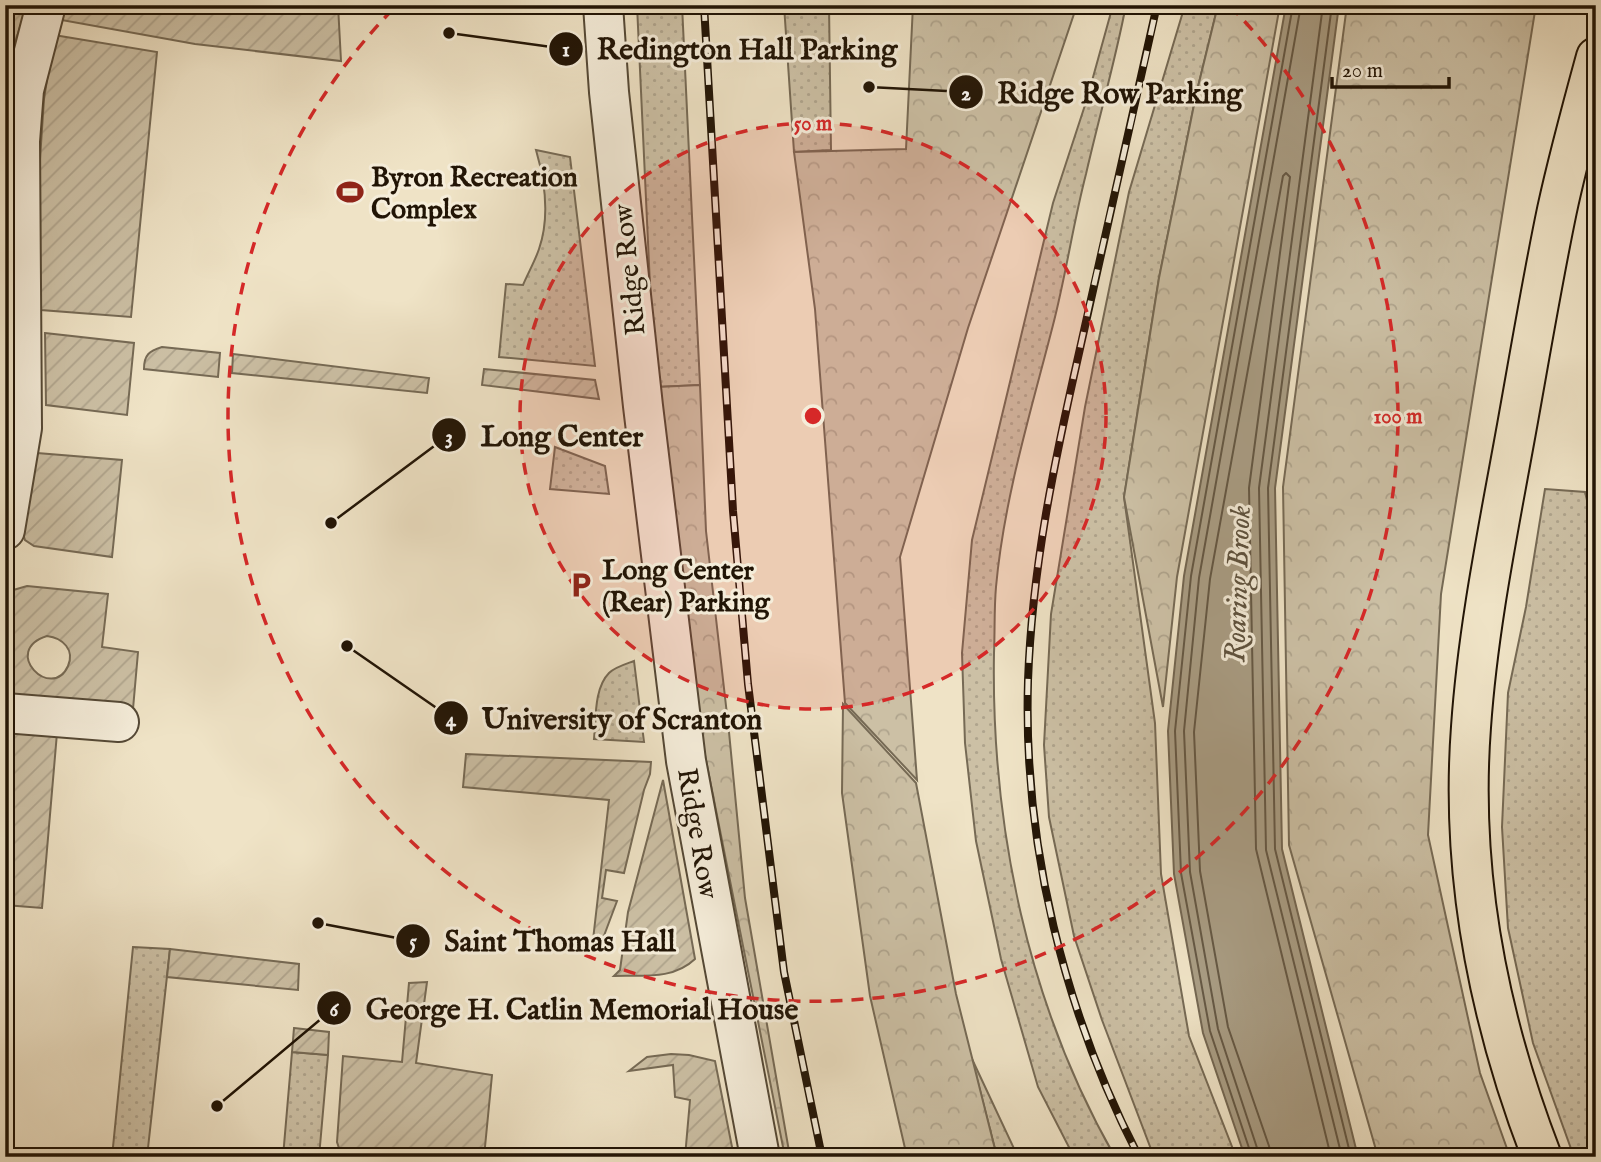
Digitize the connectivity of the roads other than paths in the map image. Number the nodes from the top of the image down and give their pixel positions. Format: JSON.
{"nodes":[{"id":1,"x":46,"y":5,"type":"edge"},
{"id":2,"x":603,"y":5,"type":"edge"},
{"id":3,"x":1596,"y":57,"type":"edge"},
{"id":4,"x":5,"y":530,"type":"edge"},
{"id":5,"x":5,"y":713,"type":"edge"},
{"id":6,"x":119,"y":722,"type":"dead end"},
{"id":7,"x":760,"y":1157,"type":"edge"},
{"id":8,"x":1542,"y":1157,"type":"edge"}],
"edges":[{"from":1,"to":4,"type":"street"},
{"from":2,"to":7,"type":"street","name":"Ridge Row"},
{"from":3,"to":8,"type":"highway"},
{"from":5,"to":6,"type":"street"}]}
